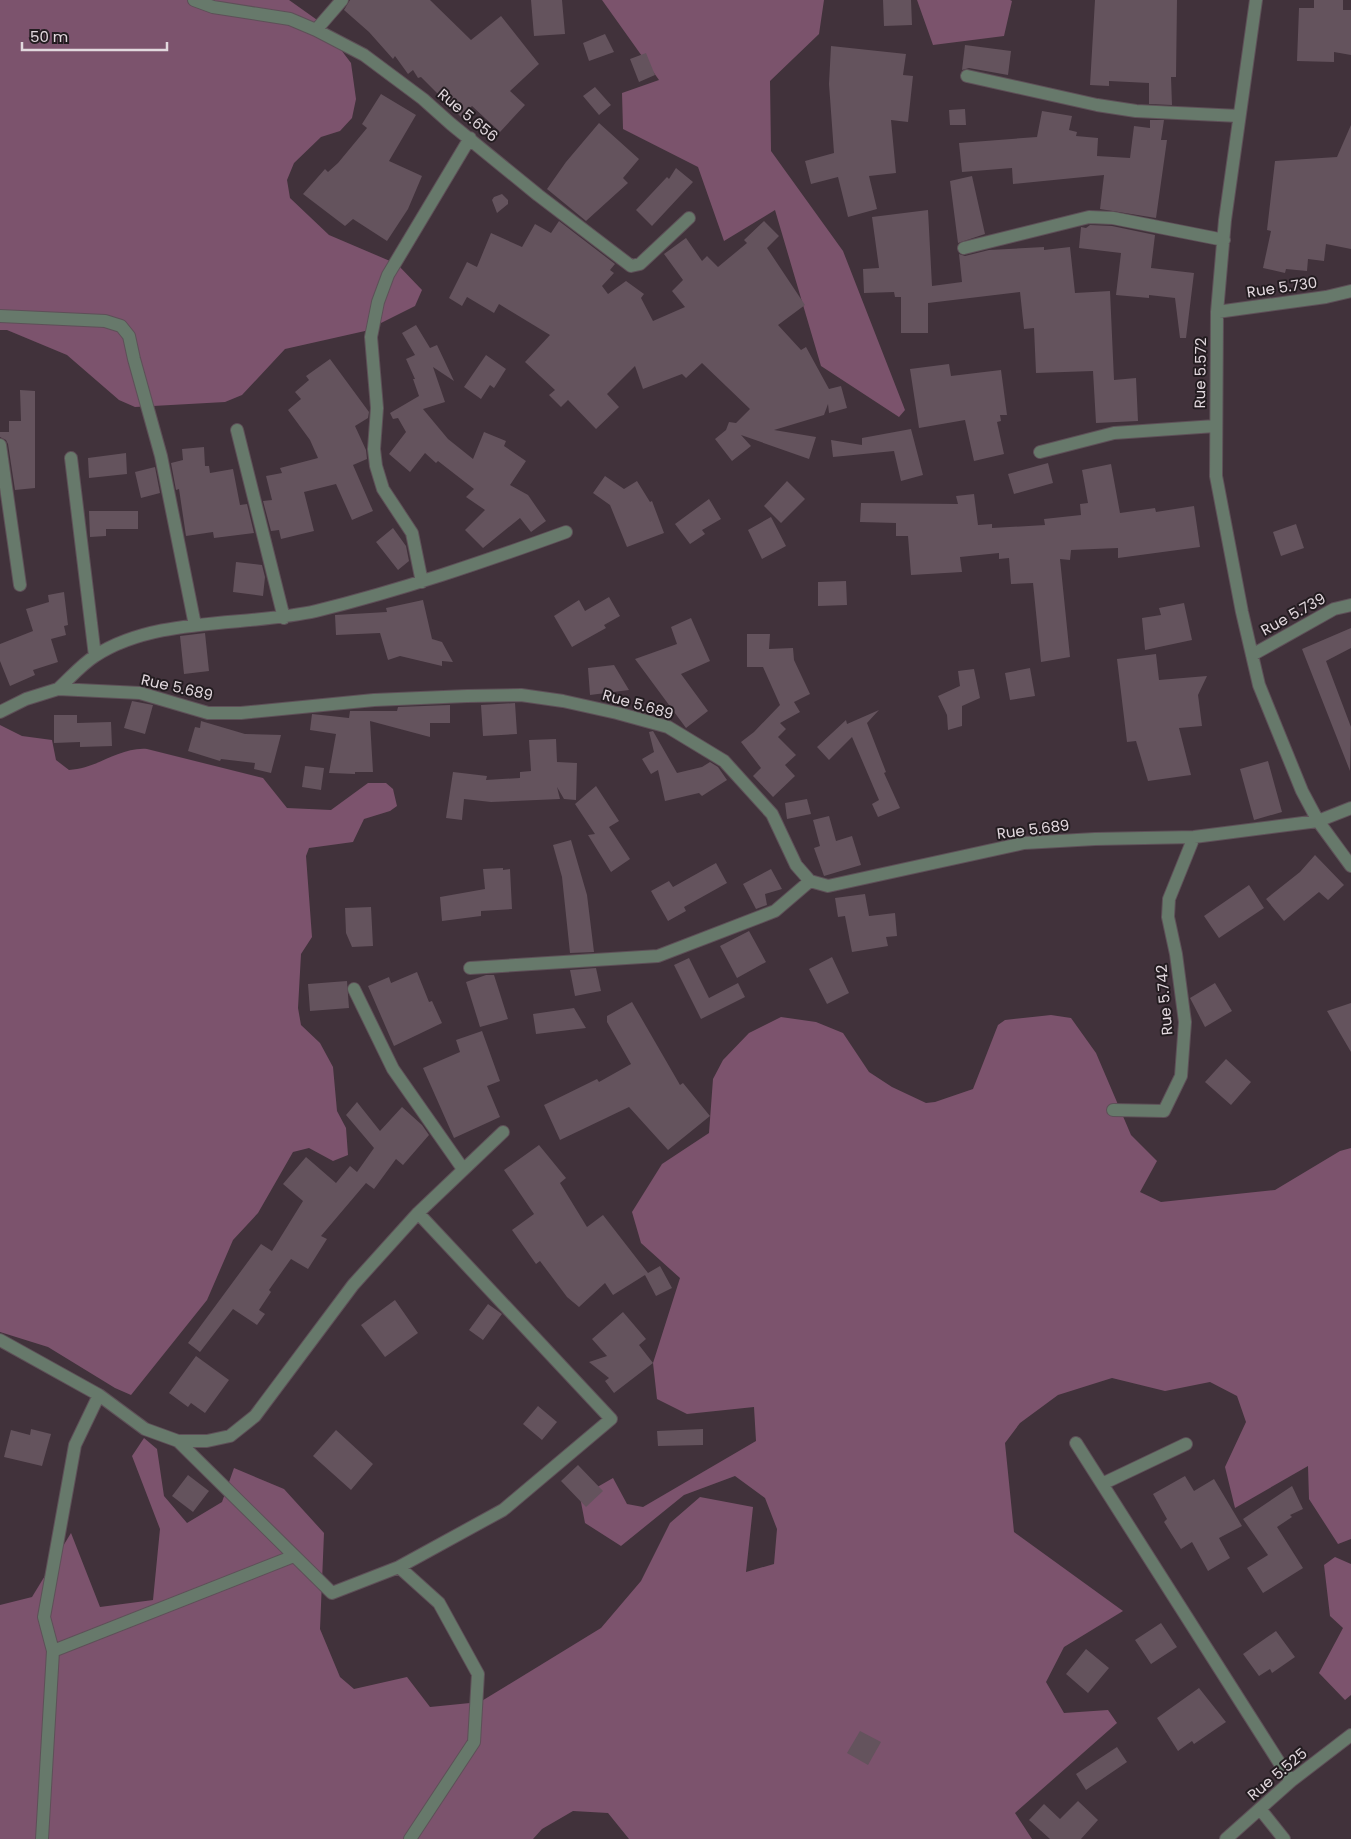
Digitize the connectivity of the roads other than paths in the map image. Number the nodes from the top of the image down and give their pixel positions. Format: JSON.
{"nodes":[{"id":1,"x":194,"y":0,"type":"edge"},
{"id":2,"x":342,"y":0,"type":"edge"},
{"id":3,"x":1256,"y":0,"type":"edge"},
{"id":4,"x":316,"y":30,"type":"junction"},
{"id":5,"x":967,"y":76,"type":"dead end"},
{"id":6,"x":1239,"y":116,"type":"junction"},
{"id":7,"x":470,"y":138,"type":"junction"},
{"id":8,"x":689,"y":218,"type":"dead end"},
{"id":9,"x":1224,"y":240,"type":"junction"},
{"id":10,"x":964,"y":248,"type":"dead end"},
{"id":11,"x":1351,"y":291,"type":"edge"},
{"id":12,"x":1217,"y":312,"type":"junction"},
{"id":13,"x":0,"y":316,"type":"edge"},
{"id":14,"x":1215,"y":426,"type":"junction"},
{"id":15,"x":237,"y":430,"type":"dead end"},
{"id":16,"x":0,"y":445,"type":"edge"},
{"id":17,"x":1040,"y":452,"type":"dead end"},
{"id":18,"x":71,"y":458,"type":"dead end"},
{"id":19,"x":566,"y":532,"type":"dead end"},
{"id":20,"x":422,"y":582,"type":"junction"},
{"id":21,"x":20,"y":585,"type":"dead end"},
{"id":22,"x":1351,"y":604,"type":"edge"},
{"id":23,"x":284,"y":618,"type":"junction"},
{"id":24,"x":195,"y":625,"type":"junction"},
{"id":25,"x":1252,"y":655,"type":"junction"},
{"id":26,"x":95,"y":656,"type":"junction"},
{"id":27,"x":58,"y":689,"type":"junction"},
{"id":28,"x":0,"y":712,"type":"edge"},
{"id":29,"x":1351,"y":808,"type":"edge"},
{"id":30,"x":1318,"y":821,"type":"junction"},
{"id":31,"x":1194,"y":837,"type":"junction"},
{"id":32,"x":1351,"y":866,"type":"edge"},
{"id":33,"x":810,"y":881,"type":"junction"},
{"id":34,"x":470,"y":968,"type":"dead end"},
{"id":35,"x":354,"y":989,"type":"dead end"},
{"id":36,"x":1113,"y":1110,"type":"dead end"},
{"id":37,"x":504,"y":1132,"type":"dead end"},
{"id":38,"x":463,"y":1169,"type":"junction"},
{"id":39,"x":418,"y":1213,"type":"junction"},
{"id":40,"x":0,"y":1340,"type":"edge"},
{"id":41,"x":100,"y":1395,"type":"junction"},
{"id":42,"x":178,"y":1441,"type":"junction"},
{"id":43,"x":1076,"y":1443,"type":"dead end"},
{"id":44,"x":1186,"y":1444,"type":"dead end"},
{"id":45,"x":1102,"y":1484,"type":"junction"},
{"id":46,"x":294,"y":1556,"type":"junction"},
{"id":47,"x":399,"y":1567,"type":"junction"},
{"id":48,"x":53,"y":1651,"type":"junction"},
{"id":49,"x":1351,"y":1735,"type":"edge"},
{"id":50,"x":1291,"y":1781,"type":"junction"},
{"id":51,"x":1260,"y":1809,"type":"junction"},
{"id":52,"x":42,"y":1839,"type":"edge"},
{"id":53,"x":410,"y":1839,"type":"edge"},
{"id":54,"x":1226,"y":1839,"type":"edge"},
{"id":55,"x":1284,"y":1839,"type":"edge"}],
"edges":[{"from":1,"to":4,"type":"street","name":"Rue 5.656"},
{"from":2,"to":4,"type":"street"},
{"from":3,"to":6,"type":"street","name":"Rue 5.572"},
{"from":4,"to":7,"type":"street","name":"Rue 5.656"},
{"from":5,"to":6,"type":"street"},
{"from":6,"to":9,"type":"street","name":"Rue 5.572"},
{"from":7,"to":8,"type":"street","name":"Rue 5.656"},
{"from":7,"to":20,"type":"street"},
{"from":9,"to":10,"type":"street"},
{"from":9,"to":12,"type":"street","name":"Rue 5.572"},
{"from":11,"to":12,"type":"street","name":"Rue 5.730"},
{"from":12,"to":14,"type":"street","name":"Rue 5.572"},
{"from":13,"to":24,"type":"street"},
{"from":14,"to":17,"type":"street"},
{"from":14,"to":25,"type":"street","name":"Rue 5.572"},
{"from":15,"to":23,"type":"street"},
{"from":16,"to":21,"type":"street"},
{"from":18,"to":26,"type":"street"},
{"from":19,"to":20,"type":"street"},
{"from":20,"to":23,"type":"street"},
{"from":22,"to":25,"type":"street","name":"Rue 5.739"},
{"from":23,"to":24,"type":"street"},
{"from":24,"to":26,"type":"street"},
{"from":25,"to":30,"type":"street","name":"Rue 5.572"},
{"from":26,"to":27,"type":"street"},
{"from":27,"to":28,"type":"street","name":"Rue 5.689"},
{"from":27,"to":33,"type":"street","name":"Rue 5.689"},
{"from":29,"to":30,"type":"street","name":"Rue 5.689"},
{"from":30,"to":31,"type":"street","name":"Rue 5.689"},
{"from":30,"to":32,"type":"street"},
{"from":31,"to":33,"type":"street","name":"Rue 5.689"},
{"from":31,"to":36,"type":"street","name":"Rue 5.742"},
{"from":33,"to":34,"type":"street"},
{"from":35,"to":38,"type":"street"},
{"from":37,"to":38,"type":"street"},
{"from":38,"to":39,"type":"street"},
{"from":39,"to":42,"type":"street"},
{"from":39,"to":47,"type":"street"},
{"from":40,"to":41,"type":"street"},
{"from":41,"to":42,"type":"street"},
{"from":41,"to":48,"type":"street"},
{"from":42,"to":46,"type":"street"},
{"from":43,"to":45,"type":"street"},
{"from":44,"to":45,"type":"street"},
{"from":45,"to":50,"type":"street"},
{"from":46,"to":47,"type":"street"},
{"from":46,"to":48,"type":"street"},
{"from":47,"to":53,"type":"street"},
{"from":48,"to":52,"type":"street"},
{"from":49,"to":50,"type":"street","name":"Rue 5.525"},
{"from":50,"to":51,"type":"street","name":"Rue 5.525"},
{"from":51,"to":54,"type":"street","name":"Rue 5.525"},
{"from":51,"to":55,"type":"street"}]}
